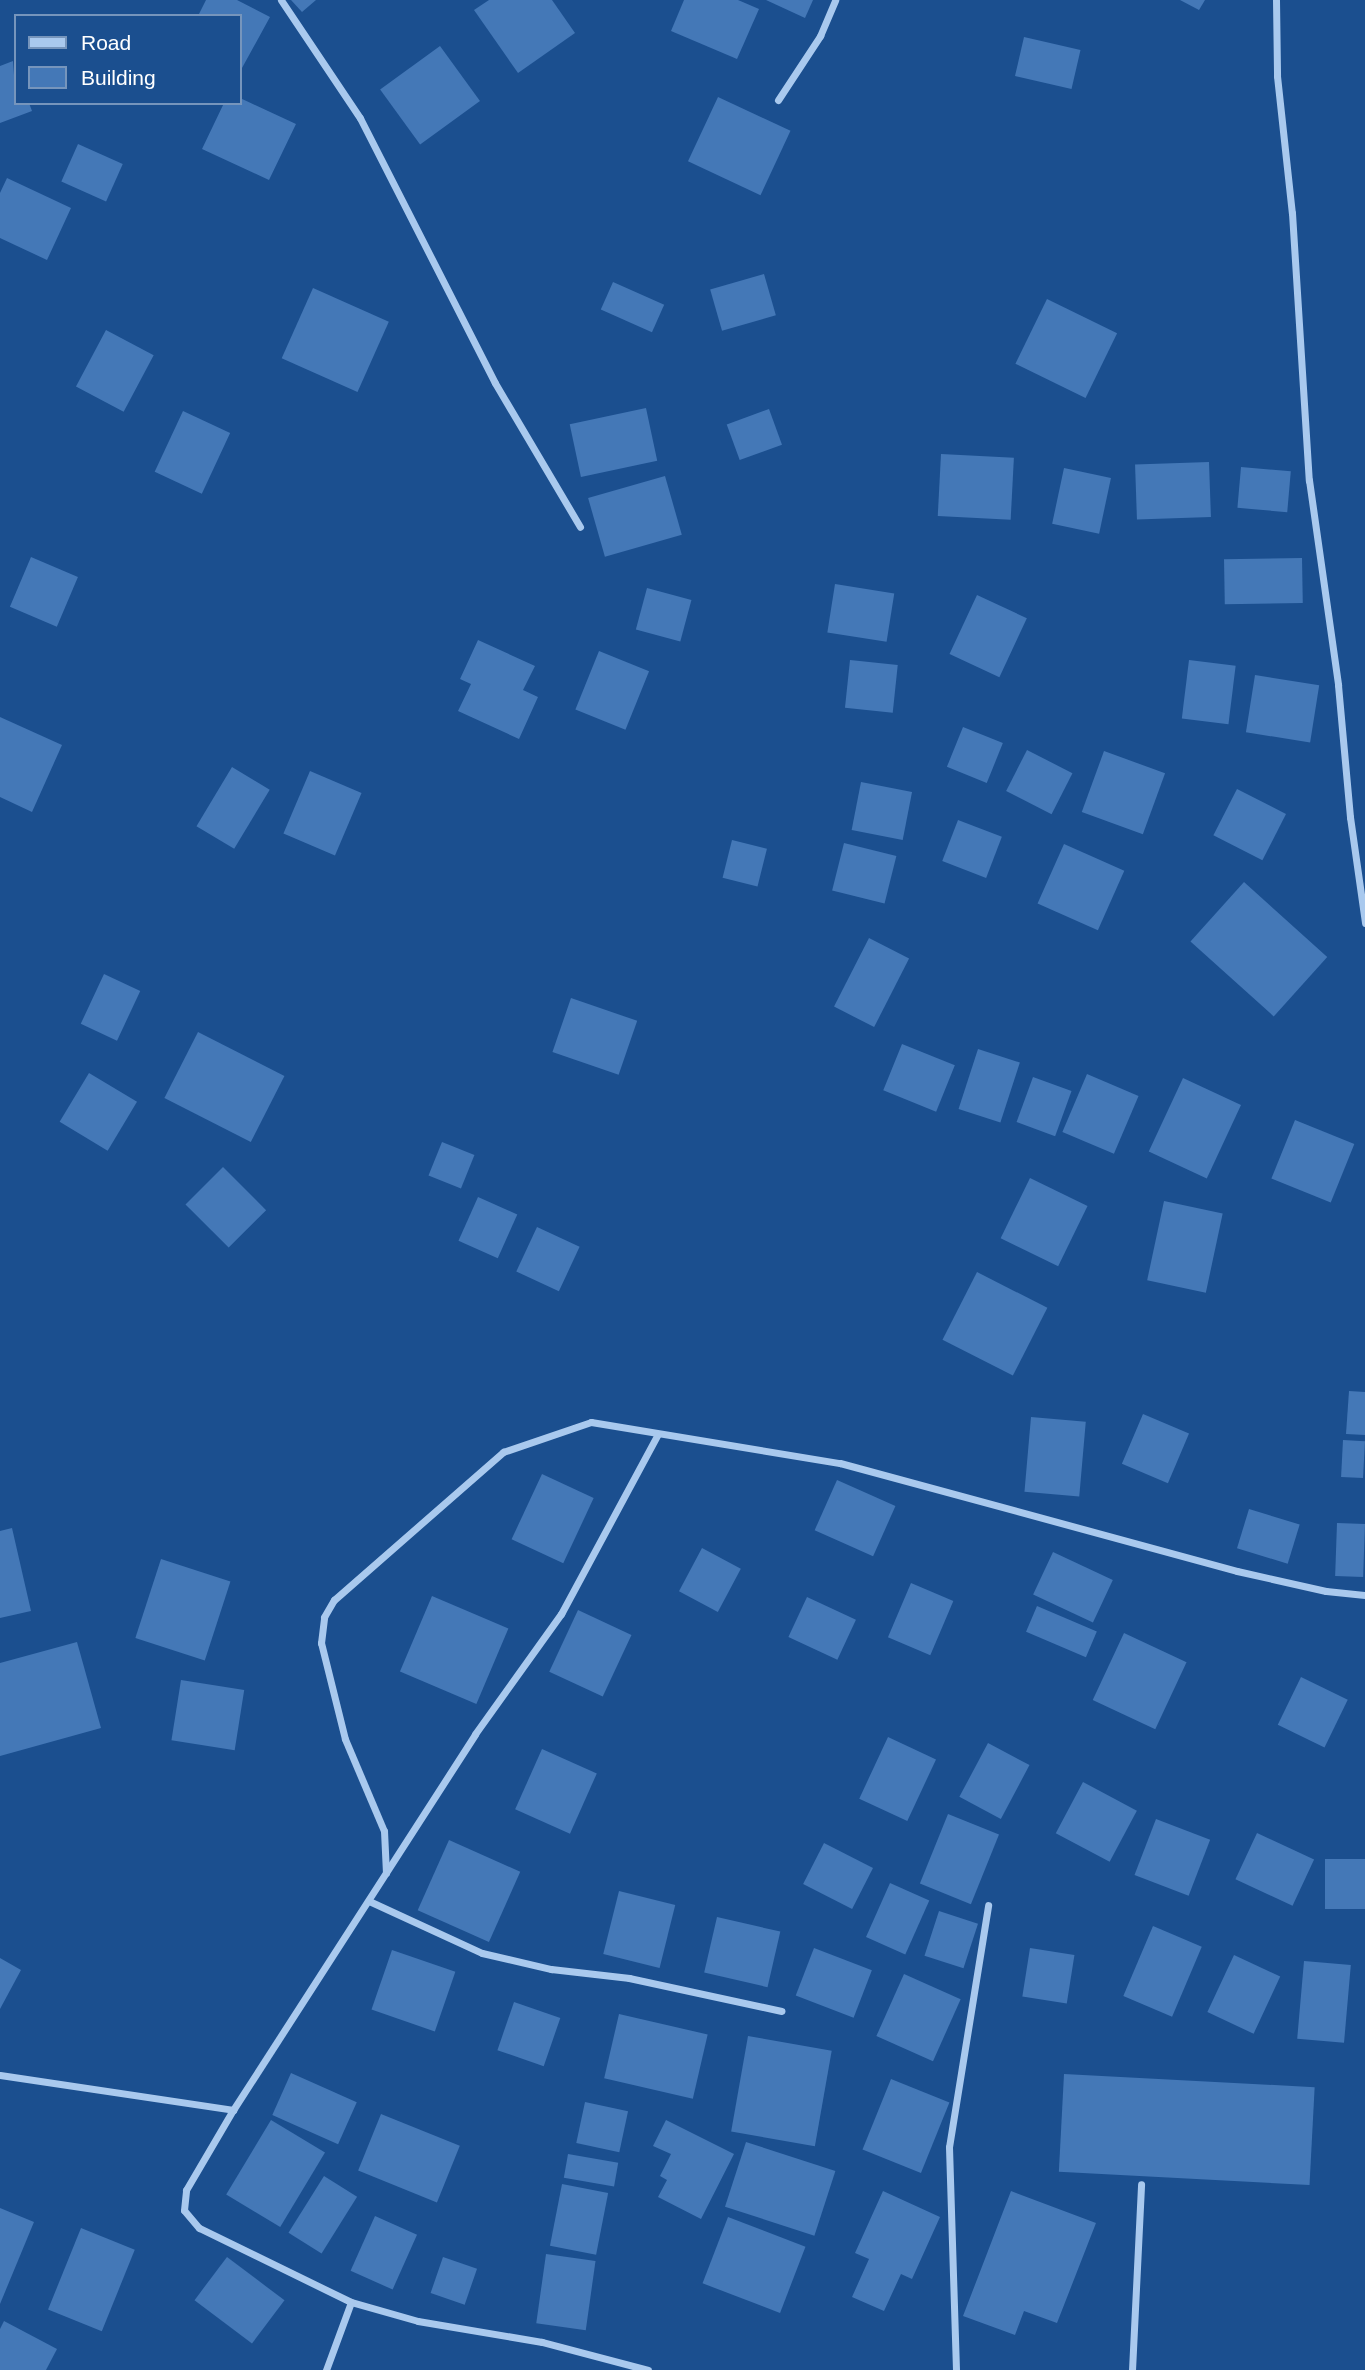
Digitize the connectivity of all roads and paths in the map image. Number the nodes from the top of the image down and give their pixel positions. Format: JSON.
{"nodes":[{"id":1,"x":281,"y":0,"type":"edge"},
{"id":2,"x":835,"y":0,"type":"edge"},
{"id":3,"x":1276,"y":0,"type":"edge"},
{"id":4,"x":778,"y":100,"type":"dead end"},
{"id":5,"x":579,"y":527,"type":"dead end"},
{"id":6,"x":1365,"y":923,"type":"edge"},
{"id":7,"x":658,"y":1434,"type":"junction"},
{"id":8,"x":1365,"y":1595,"type":"edge"},
{"id":9,"x":386,"y":1874,"type":"junction"},
{"id":10,"x":369,"y":1901,"type":"junction"},
{"id":11,"x":988,"y":1905,"type":"dead end"},
{"id":12,"x":781,"y":2011,"type":"dead end"},
{"id":13,"x":0,"y":2074,"type":"edge"},
{"id":14,"x":233,"y":2110,"type":"junction"},
{"id":15,"x":1141,"y":2185,"type":"dead end"},
{"id":16,"x":351,"y":2302,"type":"junction"},
{"id":17,"x":326,"y":2370,"type":"edge"},
{"id":18,"x":648,"y":2370,"type":"edge"},
{"id":19,"x":956,"y":2370,"type":"edge"},
{"id":20,"x":1132,"y":2370,"type":"edge"}],
"edges":[{"from":1,"to":5,"type":"street"},
{"from":2,"to":4,"type":"street"},
{"from":3,"to":6,"type":"street"},
{"from":7,"to":8,"type":"street"},
{"from":7,"to":9,"type":"street"},
{"from":7,"to":9,"type":"street"},
{"from":9,"to":10,"type":"street"},
{"from":10,"to":12,"type":"street"},
{"from":10,"to":14,"type":"street"},
{"from":11,"to":19,"type":"street"},
{"from":13,"to":14,"type":"street"},
{"from":14,"to":16,"type":"street"},
{"from":15,"to":20,"type":"street"},
{"from":16,"to":17,"type":"street"},
{"from":16,"to":18,"type":"street"}]}
